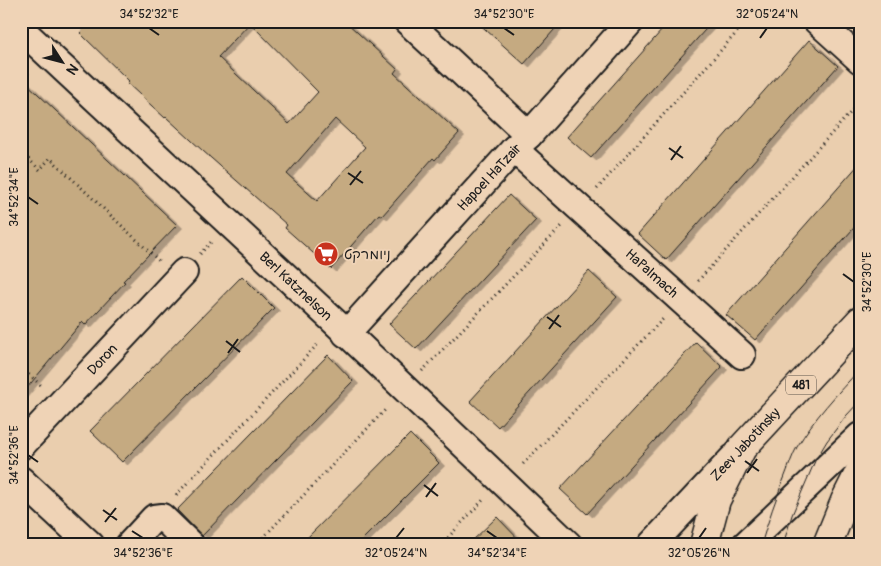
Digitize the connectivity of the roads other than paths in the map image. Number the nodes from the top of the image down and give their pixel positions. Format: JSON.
{"nodes":[{"id":1,"x":407,"y":21,"type":"edge"},
{"id":2,"x":631,"y":21,"type":"edge"},
{"id":3,"x":817,"y":21,"type":"edge"},
{"id":4,"x":21,"y":29,"type":"edge"},
{"id":5,"x":860,"y":60,"type":"edge"},
{"id":6,"x":522,"y":142,"type":"junction"},
{"id":7,"x":181,"y":276,"type":"road end"},
{"id":8,"x":860,"y":321,"type":"edge"},
{"id":9,"x":341,"y":329,"type":"junction"},
{"id":10,"x":742,"y":355,"type":"dead end"},
{"id":11,"x":860,"y":436,"type":"edge"},
{"id":12,"x":21,"y":446,"type":"edge"},
{"id":13,"x":742,"y":448,"type":"junction"},
{"id":14,"x":860,"y":471,"type":"edge"},
{"id":15,"x":21,"y":480,"type":"edge"},
{"id":16,"x":91,"y":545,"type":"edge"},
{"id":17,"x":129,"y":545,"type":"edge"},
{"id":18,"x":191,"y":545,"type":"edge"},
{"id":19,"x":569,"y":545,"type":"edge"},
{"id":20,"x":651,"y":545,"type":"edge"},
{"id":21,"x":704,"y":545,"type":"edge"},
{"id":22,"x":745,"y":545,"type":"edge"},
{"id":23,"x":827,"y":545,"type":"edge"}],
"edges":[{"from":1,"to":6,"type":"street","name":"HaPalmach"},
{"from":2,"to":6,"type":"street","name":"Hapoel HaTzair"},
{"from":3,"to":5,"type":"street"},
{"from":4,"to":9,"type":"street","name":"Berl Katznelson"},
{"from":6,"to":9,"type":"street","name":"Hapoel HaTzair"},
{"from":6,"to":10,"type":"street","name":"HaPalmach"},
{"from":7,"to":12,"type":"street","name":"Doron"},
{"from":8,"to":13,"type":"main road","name":"Zeev Jabotinsky","number":"481"},
{"from":9,"to":19,"type":"street","name":"Berl Katznelson"},
{"from":11,"to":22,"type":"street"},
{"from":13,"to":20,"type":"street","name":"Zeev Jabotinsky","number":"481"},
{"from":13,"to":21,"type":"main road","number":"481"},
{"from":14,"to":23,"type":"main road"},
{"from":15,"to":16,"type":"street"},
{"from":17,"to":18,"type":"street"}]}
